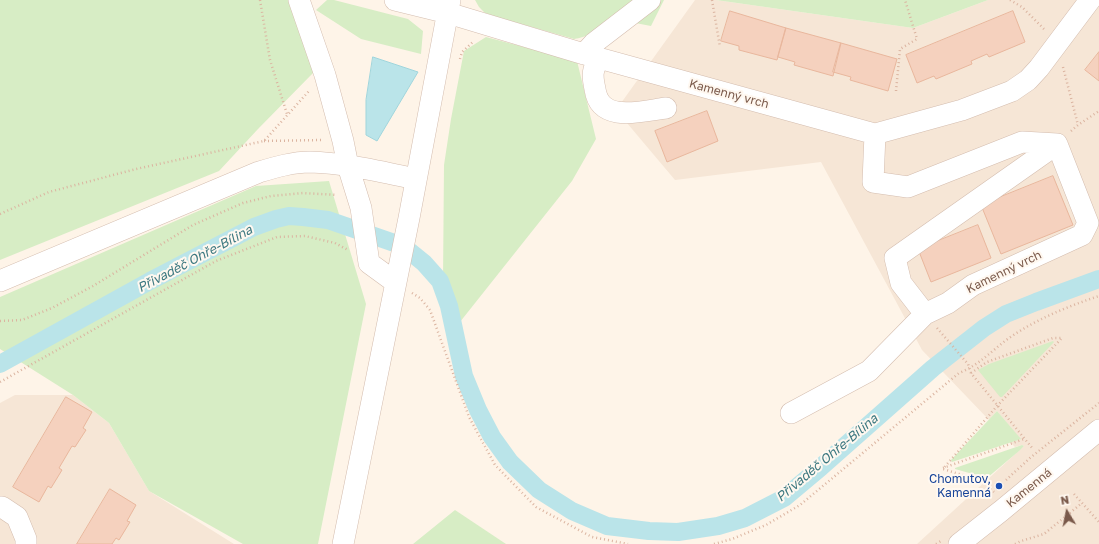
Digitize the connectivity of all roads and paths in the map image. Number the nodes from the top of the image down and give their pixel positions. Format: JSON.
{"nodes":[{"id":1,"x":260,"y":0,"type":"edge"},
{"id":2,"x":299,"y":0,"type":"edge"},
{"id":3,"x":395,"y":0,"type":"edge"},
{"id":4,"x":650,"y":0,"type":"edge"},
{"id":5,"x":712,"y":0,"type":"edge"},
{"id":6,"x":905,"y":0,"type":"edge"},
{"id":7,"x":1010,"y":0,"type":"edge"},
{"id":8,"x":1090,"y":0,"type":"edge"},
{"id":9,"x":449,"y":6,"type":"edge"},
{"id":10,"x":1047,"y":31,"type":"dead end"},
{"id":11,"x":480,"y":38,"type":"dead end"},
{"id":12,"x":720,"y":47,"type":"dead end"},
{"id":13,"x":592,"y":57,"type":"junction"},
{"id":14,"x":459,"y":60,"type":"dead end"},
{"id":15,"x":1053,"y":63,"type":"junction"},
{"id":16,"x":325,"y":75,"type":"junction"},
{"id":17,"x":896,"y":91,"type":"dead end"},
{"id":18,"x":666,"y":108,"type":"dead end"},
{"id":19,"x":1099,"y":112,"type":"edge"},
{"id":20,"x":287,"y":115,"type":"junction"},
{"id":21,"x":1078,"y":125,"type":"junction"},
{"id":22,"x":875,"y":134,"type":"junction"},
{"id":23,"x":264,"y":141,"type":"junction"},
{"id":24,"x":343,"y":141,"type":"junction"},
{"id":25,"x":1057,"y":144,"type":"junction"},
{"id":26,"x":348,"y":166,"type":"junction"},
{"id":27,"x":416,"y":179,"type":"junction"},
{"id":28,"x":361,"y":208,"type":"junction"},
{"id":29,"x":0,"y":214,"type":"edge"},
{"id":30,"x":369,"y":263,"type":"junction"},
{"id":31,"x":0,"y":281,"type":"edge"},
{"id":32,"x":395,"y":282,"type":"junction"},
{"id":33,"x":1099,"y":296,"type":"edge"},
{"id":34,"x":925,"y":314,"type":"junction"},
{"id":35,"x":0,"y":321,"type":"edge"},
{"id":36,"x":945,"y":337,"type":"dead end"},
{"id":37,"x":970,"y":369,"type":"junction"},
{"id":38,"x":971,"y":373,"type":"junction"},
{"id":39,"x":0,"y":382,"type":"edge"},
{"id":40,"x":997,"y":406,"type":"junction"},
{"id":41,"x":791,"y":413,"type":"dead end"},
{"id":42,"x":1099,"y":430,"type":"edge"},
{"id":43,"x":1024,"y":439,"type":"junction"},
{"id":44,"x":1033,"y":450,"type":"dead end"},
{"id":45,"x":943,"y":469,"type":"junction"},
{"id":46,"x":994,"y":493,"type":"dead end"},
{"id":47,"x":1074,"y":494,"type":"dead end"},
{"id":48,"x":1082,"y":503,"type":"junction"},
{"id":49,"x":0,"y":507,"type":"edge"},
{"id":50,"x":1099,"y":522,"type":"edge"},
{"id":51,"x":26,"y":544,"type":"edge"},
{"id":52,"x":343,"y":544,"type":"edge"},
{"id":53,"x":628,"y":544,"type":"edge"},
{"id":54,"x":714,"y":544,"type":"edge"},
{"id":55,"x":959,"y":544,"type":"edge"},
{"id":56,"x":1015,"y":544,"type":"edge"}],
"edges":[{"from":1,"to":20,"type":"path"},
{"from":2,"to":16,"type":"street"},
{"from":3,"to":9,"type":"street","name":"Kamenný vrch"},
{"from":4,"to":13,"type":"street"},
{"from":5,"to":12,"type":"path"},
{"from":6,"to":17,"type":"path"},
{"from":7,"to":10,"type":"path"},
{"from":8,"to":15,"type":"street"},
{"from":9,"to":13,"type":"street","name":"Kamenný vrch"},
{"from":9,"to":27,"type":"street"},
{"from":11,"to":14,"type":"path"},
{"from":13,"to":18,"type":"street"},
{"from":13,"to":22,"type":"street","name":"Kamenný vrch"},
{"from":15,"to":21,"type":"path"},
{"from":15,"to":22,"type":"street"},
{"from":16,"to":20,"type":"path"},
{"from":16,"to":24,"type":"street"},
{"from":19,"to":21,"type":"path"},
{"from":20,"to":23,"type":"path"},
{"from":21,"to":25,"type":"path"},
{"from":22,"to":25,"type":"street"},
{"from":23,"to":24,"type":"path"},
{"from":23,"to":29,"type":"path"},
{"from":24,"to":26,"type":"street"},
{"from":25,"to":34,"type":"street"},
{"from":25,"to":34,"type":"street","name":"Kamenný vrch"},
{"from":26,"to":27,"type":"street"},
{"from":26,"to":28,"type":"street"},
{"from":26,"to":31,"type":"street"},
{"from":27,"to":32,"type":"street"},
{"from":28,"to":30,"type":"street"},
{"from":28,"to":35,"type":"path"},
{"from":30,"to":32,"type":"street"},
{"from":30,"to":39,"type":"path"},
{"from":32,"to":52,"type":"street"},
{"from":32,"to":53,"type":"path"},
{"from":33,"to":37,"type":"path"},
{"from":34,"to":41,"type":"street"},
{"from":36,"to":37,"type":"path"},
{"from":37,"to":38,"type":"path"},
{"from":37,"to":54,"type":"path"},
{"from":38,"to":40,"type":"path"},
{"from":38,"to":40,"type":"path"},
{"from":40,"to":43,"type":"path"},
{"from":40,"to":45,"type":"path"},
{"from":42,"to":55,"type":"street","name":"Kamenná"},
{"from":43,"to":44,"type":"path"},
{"from":43,"to":45,"type":"path"},
{"from":45,"to":46,"type":"path"},
{"from":47,"to":48,"type":"path"},
{"from":48,"to":50,"type":"path"},
{"from":48,"to":56,"type":"path"},
{"from":49,"to":51,"type":"street"}]}
